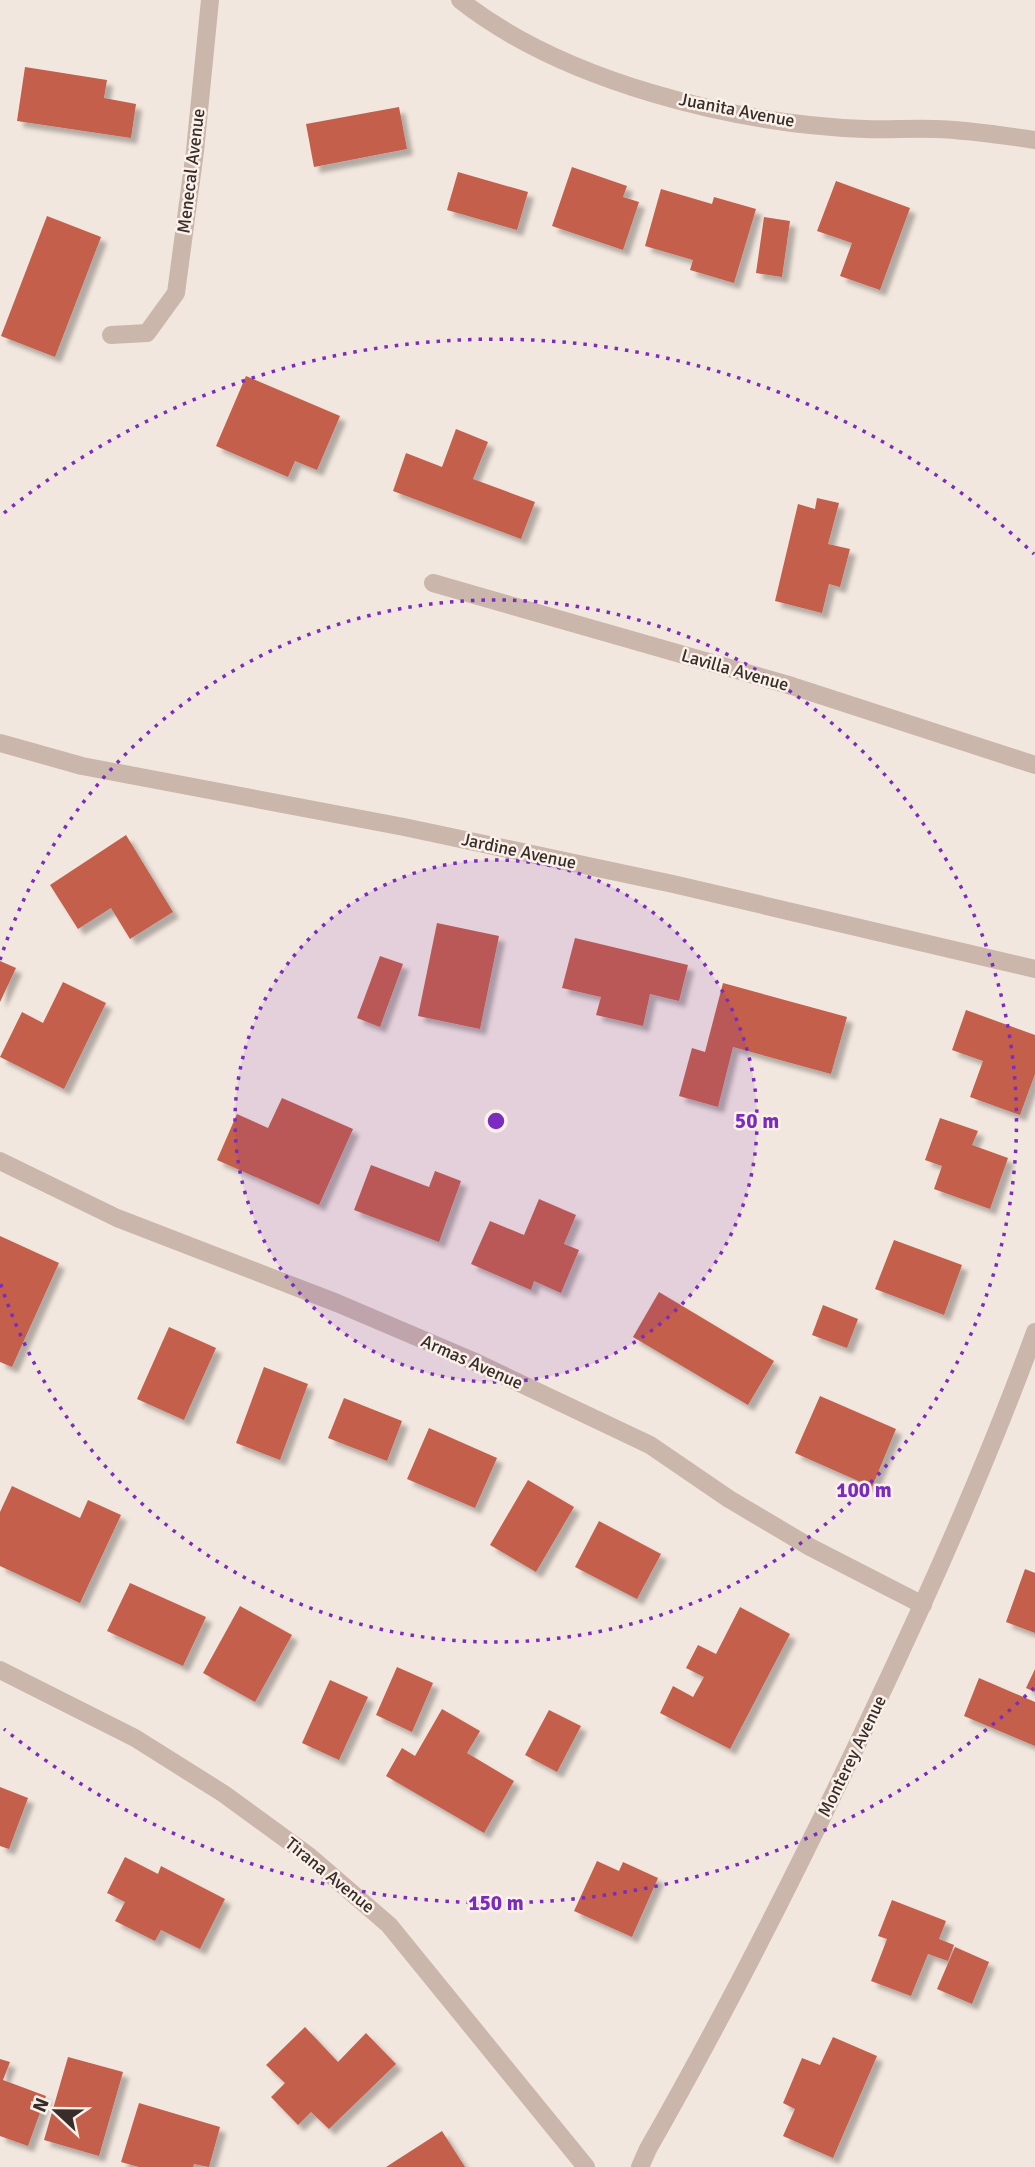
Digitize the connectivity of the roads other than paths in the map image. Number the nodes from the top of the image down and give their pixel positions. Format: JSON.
{"nodes":[{"id":1,"x":209,"y":0,"type":"edge"},
{"id":2,"x":460,"y":0,"type":"edge"},
{"id":3,"x":1035,"y":141,"type":"edge"},
{"id":4,"x":111,"y":335,"type":"dead end"},
{"id":5,"x":433,"y":583,"type":"dead end"},
{"id":6,"x":2,"y":748,"type":"edge"},
{"id":7,"x":1035,"y":765,"type":"edge"},
{"id":8,"x":1035,"y":969,"type":"edge"},
{"id":9,"x":0,"y":1161,"type":"edge"},
{"id":10,"x":1035,"y":1332,"type":"edge"},
{"id":11,"x":923,"y":1605,"type":"junction"},
{"id":12,"x":0,"y":1670,"type":"edge"},
{"id":13,"x":586,"y":2167,"type":"edge"},
{"id":14,"x":640,"y":2167,"type":"edge"}],
"edges":[{"from":1,"to":4,"type":"street","name":"Menecal Avenue"},
{"from":2,"to":3,"type":"street","name":"Juanita Avenue"},
{"from":5,"to":7,"type":"street","name":"Lavilla Avenue"},
{"from":6,"to":8,"type":"street","name":"Jardine Avenue"},
{"from":9,"to":11,"type":"street","name":"Armas Avenue"},
{"from":10,"to":11,"type":"street","name":"Monterey Avenue"},
{"from":11,"to":14,"type":"street","name":"Monterey Avenue"},
{"from":12,"to":13,"type":"street","name":"Tirana Avenue"}]}
